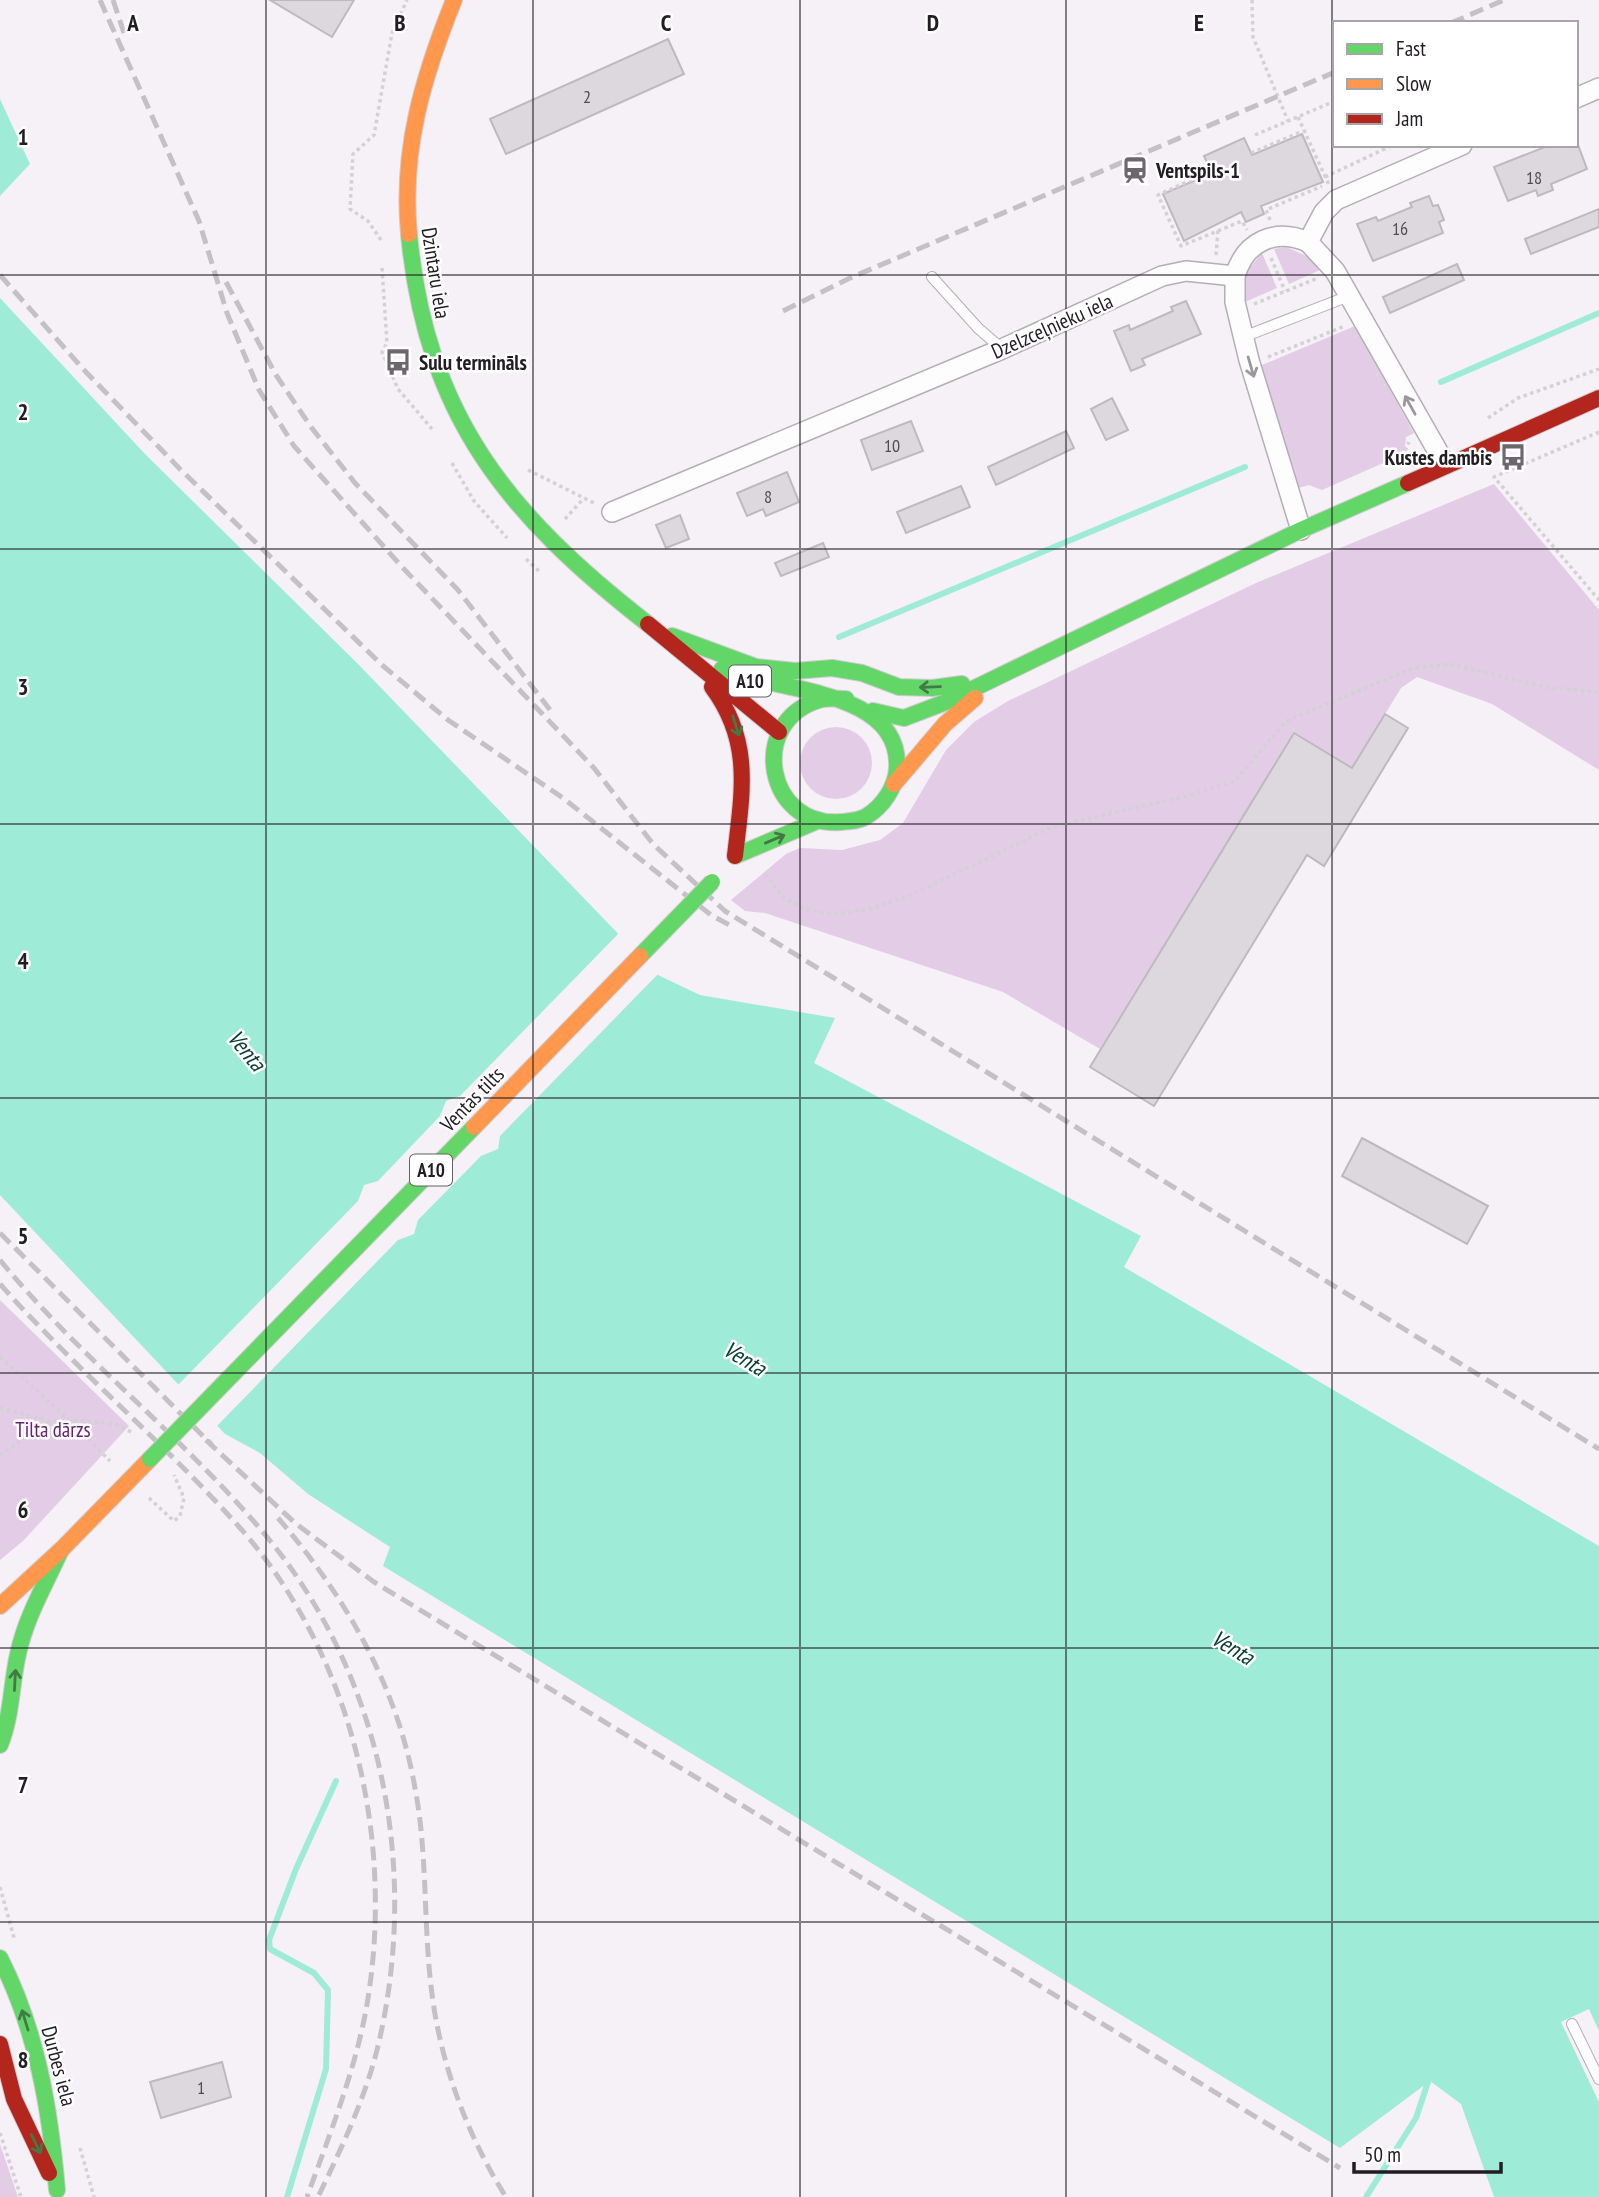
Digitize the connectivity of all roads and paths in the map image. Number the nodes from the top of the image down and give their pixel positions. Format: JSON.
{"nodes":[{"id":1,"x":454,"y":0,"type":"edge"},
{"id":2,"x":1252,"y":0,"type":"edge"},
{"id":3,"x":1599,"y":88,"type":"edge"},
{"id":4,"x":1578,"y":97,"type":"edge"},
{"id":5,"x":1333,"y":102,"type":"edge"},
{"id":6,"x":1298,"y":117,"type":"junction"},
{"id":7,"x":1288,"y":121,"type":"junction"},
{"id":8,"x":1304,"y":130,"type":"junction"},
{"id":9,"x":1255,"y":135,"type":"dead end"},
{"id":10,"x":1389,"y":147,"type":"edge"},
{"id":11,"x":1456,"y":147,"type":"edge"},
{"id":12,"x":1251,"y":153,"type":"dead end"},
{"id":13,"x":1211,"y":171,"type":"dead end"},
{"id":14,"x":1325,"y":177,"type":"junction"},
{"id":15,"x":1332,"y":192,"type":"junction"},
{"id":16,"x":1308,"y":242,"type":"junction"},
{"id":17,"x":1335,"y":271,"type":"junction"},
{"id":18,"x":1236,"y":276,"type":"junction"},
{"id":19,"x":932,"y":277,"type":"dead end"},
{"id":20,"x":1349,"y":296,"type":"junction"},
{"id":21,"x":1237,"y":311,"type":"junction"},
{"id":22,"x":1362,"y":319,"type":"junction"},
{"id":23,"x":1243,"y":337,"type":"junction"},
{"id":24,"x":1002,"y":349,"type":"junction"},
{"id":25,"x":1250,"y":365,"type":"junction"},
{"id":26,"x":1599,"y":398,"type":"edge"},
{"id":27,"x":1599,"y":432,"type":"edge"},
{"id":28,"x":1445,"y":464,"type":"junction"},
{"id":29,"x":524,"y":469,"type":"dead end"},
{"id":30,"x":583,"y":498,"type":"junction"},
{"id":31,"x":612,"y":512,"type":"joint"},
{"id":32,"x":563,"y":521,"type":"dead end"},
{"id":33,"x":1301,"y":530,"type":"junction"},
{"id":34,"x":1599,"y":600,"type":"edge"},
{"id":35,"x":665,"y":634,"type":"junction"},
{"id":36,"x":998,"y":678,"type":"junction"},
{"id":37,"x":1599,"y":692,"type":"edge"},
{"id":38,"x":846,"y":699,"type":"junction"},
{"id":39,"x":873,"y":711,"type":"junction"},
{"id":40,"x":779,"y":732,"type":"junction"},
{"id":41,"x":772,"y":772,"type":"junction"},
{"id":42,"x":894,"y":783,"type":"junction"},
{"id":43,"x":816,"y":822,"type":"junction"},
{"id":44,"x":761,"y":868,"type":"dead end"},
{"id":45,"x":724,"y":869,"type":"junction"},
{"id":46,"x":0,"y":1357,"type":"edge"},
{"id":47,"x":0,"y":1408,"type":"edge"},
{"id":48,"x":69,"y":1420,"type":"junction"},
{"id":49,"x":50,"y":1421,"type":"junction"},
{"id":50,"x":133,"y":1433,"type":"dead end"},
{"id":51,"x":0,"y":1455,"type":"edge"},
{"id":52,"x":110,"y":1461,"type":"dead end"},
{"id":53,"x":172,"y":1471,"type":"dead end"},
{"id":54,"x":145,"y":1494,"type":"dead end"},
{"id":55,"x":62,"y":1549,"type":"junction"},
{"id":56,"x":0,"y":1587,"type":"edge"},
{"id":57,"x":4,"y":1613,"type":"edge"},
{"id":58,"x":0,"y":1745,"type":"edge"},
{"id":59,"x":0,"y":1958,"type":"edge"},
{"id":60,"x":1572,"y":2024,"type":"dead end"},
{"id":61,"x":0,"y":2044,"type":"edge"},
{"id":62,"x":1599,"y":2080,"type":"edge"},
{"id":63,"x":7,"y":2102,"type":"edge"},
{"id":64,"x":51,"y":2109,"type":"junction"},
{"id":65,"x":0,"y":2133,"type":"edge"},
{"id":66,"x":58,"y":2193,"type":"edge"},
{"id":67,"x":21,"y":2197,"type":"edge"}],
"edges":[{"from":1,"to":35,"type":"main road","name":"Dzintaru iela","number":"A10"},
{"from":2,"to":7,"type":"path"},
{"from":3,"to":4,"type":"street"},
{"from":5,"to":6,"type":"path"},
{"from":6,"to":7,"type":"path"},
{"from":6,"to":8,"type":"path"},
{"from":7,"to":9,"type":"path"},
{"from":8,"to":12,"type":"path"},
{"from":8,"to":14,"type":"path"},
{"from":10,"to":14,"type":"path"},
{"from":11,"to":15,"type":"street"},
{"from":13,"to":15,"type":"path"},
{"from":14,"to":15,"type":"path"},
{"from":15,"to":16,"type":"street"},
{"from":16,"to":17,"type":"street"},
{"from":16,"to":18,"type":"street"},
{"from":17,"to":20,"type":"street"},
{"from":17,"to":21,"type":"path"},
{"from":18,"to":21,"type":"street"},
{"from":18,"to":24,"type":"street","name":"Dzelzceļnieku iela"},
{"from":19,"to":24,"type":"lane"},
{"from":20,"to":22,"type":"street"},
{"from":20,"to":23,"type":"lane"},
{"from":21,"to":23,"type":"street"},
{"from":22,"to":25,"type":"path"},
{"from":28,"to":22,"type":"street","one_way":true},
{"from":23,"to":25,"type":"street"},
{"from":24,"to":31,"type":"street","name":"Dzelzceļnieku iela"},
{"from":25,"to":33,"type":"street","one_way":true},
{"from":26,"to":28,"type":"main road"},
{"from":27,"to":34,"type":"path"},
{"from":28,"to":33,"type":"main road"},
{"from":29,"to":30,"type":"path"},
{"from":30,"to":31,"type":"path"},
{"from":30,"to":32,"type":"path"},
{"from":33,"to":36,"type":"main road"},
{"from":36,"to":35,"type":"main road","one_way":true},
{"from":35,"to":38,"type":"main road","number":"A10"},
{"from":35,"to":40,"type":"main road","number":"A10"},
{"from":35,"to":45,"type":"main road","one_way":true},
{"from":36,"to":39,"type":"main road"},
{"from":36,"to":42,"type":"main road"},
{"from":37,"to":44,"type":"path"},
{"from":38,"to":39,"type":"main road","number":"A10"},
{"from":38,"to":40,"type":"main road"},
{"from":39,"to":42,"type":"main road"},
{"from":40,"to":41,"type":"main road","number":"A10"},
{"from":41,"to":43,"type":"main road"},
{"from":41,"to":45,"type":"main road","number":"A10"},
{"from":42,"to":43,"type":"main road","number":"A10"},
{"from":45,"to":43,"type":"main road","number":"A10","one_way":true},
{"from":45,"to":55,"type":"main road","name":"Ventas tilts","number":"A10","bridge":true},
{"from":46,"to":48,"type":"path"},
{"from":47,"to":49,"type":"path"},
{"from":48,"to":49,"type":"path"},
{"from":48,"to":50,"type":"path"},
{"from":48,"to":52,"type":"path"},
{"from":49,"to":51,"type":"path"},
{"from":53,"to":54,"type":"path"},
{"from":55,"to":56,"type":"main road"},
{"from":55,"to":57,"type":"main road","number":"A10"},
{"from":58,"to":55,"type":"main road","one_way":true},
{"from":64,"to":59,"type":"main road","name":"Durbes iela","one_way":true},
{"from":60,"to":62,"type":"lane"},
{"from":61,"to":63,"type":"main road","name":"Durbes iela"},
{"from":63,"to":64,"type":"main road"},
{"from":63,"to":66,"type":"main road","name":"Durbes iela","one_way":true},
{"from":64,"to":66,"type":"main road","name":"Durbes iela"},
{"from":65,"to":67,"type":"path"}]}
